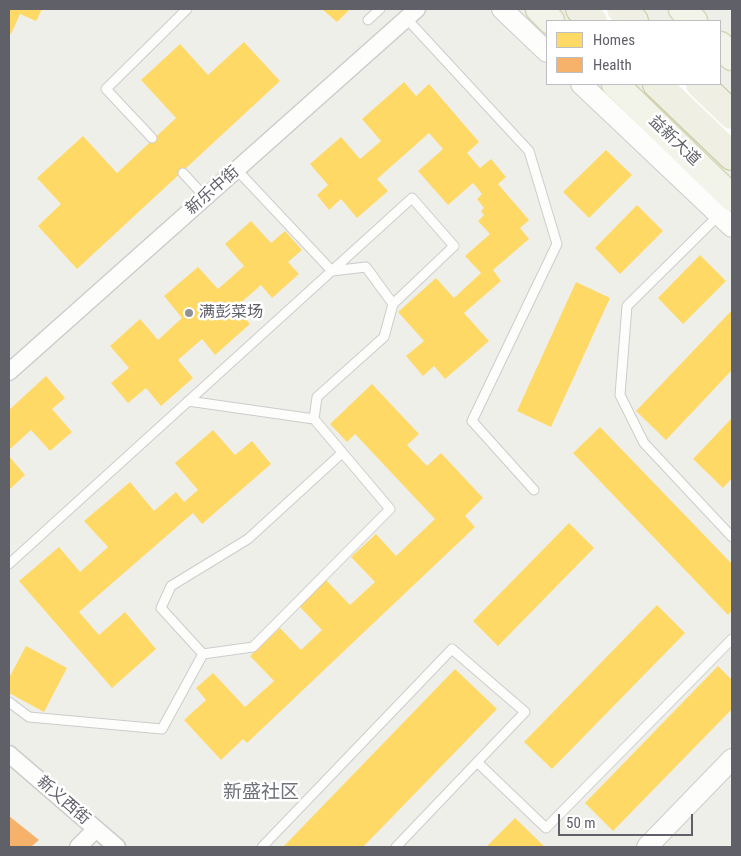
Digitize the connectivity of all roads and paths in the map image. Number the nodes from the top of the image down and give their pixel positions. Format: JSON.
{"nodes":[{"id":1,"x":187,"y":9,"type":"edge"},
{"id":2,"x":380,"y":9,"type":"edge"},
{"id":3,"x":502,"y":9,"type":"edge"},
{"id":4,"x":539,"y":9,"type":"edge"},
{"id":5,"x":580,"y":9,"type":"edge"},
{"id":6,"x":598,"y":9,"type":"edge"},
{"id":7,"x":621,"y":9,"type":"edge"},
{"id":8,"x":682,"y":9,"type":"edge"},
{"id":9,"x":412,"y":13,"type":"edge"},
{"id":10,"x":368,"y":20,"type":"dead end"},
{"id":11,"x":551,"y":20,"type":"edge"},
{"id":12,"x":591,"y":20,"type":"edge"},
{"id":13,"x":610,"y":20,"type":"edge"},
{"id":14,"x":633,"y":20,"type":"edge"},
{"id":15,"x":693,"y":20,"type":"edge"},
{"id":16,"x":721,"y":47,"type":"edge"},
{"id":17,"x":546,"y":51,"type":"edge"},
{"id":18,"x":732,"y":57,"type":"edge"},
{"id":19,"x":582,"y":85,"type":"edge"},
{"id":20,"x":616,"y":85,"type":"edge"},
{"id":21,"x":658,"y":85,"type":"edge"},
{"id":22,"x":678,"y":85,"type":"edge"},
{"id":23,"x":701,"y":85,"type":"edge"},
{"id":24,"x":732,"y":115,"type":"edge"},
{"id":25,"x":732,"y":137,"type":"edge"},
{"id":26,"x":152,"y":138,"type":"dead end"},
{"id":27,"x":732,"y":156,"type":"edge"},
{"id":28,"x":237,"y":170,"type":"junction"},
{"id":29,"x":183,"y":173,"type":"dead end"},
{"id":30,"x":205,"y":197,"type":"junction"},
{"id":31,"x":729,"y":210,"type":"edge"},
{"id":32,"x":332,"y":271,"type":"junction"},
{"id":33,"x":393,"y":304,"type":"junction"},
{"id":34,"x":9,"y":372,"type":"edge"},
{"id":35,"x":188,"y":401,"type":"junction"},
{"id":36,"x":314,"y":419,"type":"junction"},
{"id":37,"x":342,"y":453,"type":"junction"},
{"id":38,"x":534,"y":490,"type":"dead end"},
{"id":39,"x":732,"y":536,"type":"edge"},
{"id":40,"x":9,"y":564,"type":"edge"},
{"id":41,"x":732,"y":639,"type":"edge"},
{"id":42,"x":203,"y":654,"type":"junction"},
{"id":43,"x":9,"y":702,"type":"edge"},
{"id":44,"x":9,"y":754,"type":"edge"},
{"id":45,"x":732,"y":759,"type":"edge"},
{"id":46,"x":477,"y":762,"type":"junction"},
{"id":47,"x":96,"y":829,"type":"junction"},
{"id":48,"x":78,"y":847,"type":"edge"},
{"id":49,"x":118,"y":847,"type":"edge"},
{"id":50,"x":262,"y":847,"type":"edge"},
{"id":51,"x":396,"y":847,"type":"edge"},
{"id":52,"x":647,"y":847,"type":"edge"}],
"edges":[{"from":1,"to":26,"type":"lane"},
{"from":2,"to":10,"type":"lane"},
{"from":3,"to":17,"type":"street"},
{"from":4,"to":11,"type":"main road"},
{"from":5,"to":12,"type":"highway"},
{"from":6,"to":13,"type":"street"},
{"from":7,"to":14,"type":"highway"},
{"from":8,"to":15,"type":"main road"},
{"from":9,"to":28,"type":"street","name":"新乐中街"},
{"from":9,"to":38,"type":"lane"},
{"from":16,"to":18,"type":"main road"},
{"from":19,"to":31,"type":"street"},
{"from":20,"to":31,"type":"main road","name":"益新大道"},
{"from":21,"to":27,"type":"highway"},
{"from":22,"to":25,"type":"street"},
{"from":23,"to":24,"type":"highway"},
{"from":28,"to":30,"type":"street","name":"新乐中街"},
{"from":28,"to":32,"type":"lane"},
{"from":29,"to":30,"type":"lane"},
{"from":30,"to":34,"type":"street","name":"新乐中街"},
{"from":31,"to":39,"type":"lane"},
{"from":32,"to":33,"type":"lane"},
{"from":32,"to":33,"type":"lane"},
{"from":32,"to":35,"type":"lane"},
{"from":33,"to":36,"type":"lane"},
{"from":35,"to":36,"type":"lane"},
{"from":35,"to":40,"type":"lane"},
{"from":36,"to":37,"type":"lane"},
{"from":37,"to":42,"type":"lane"},
{"from":37,"to":42,"type":"lane"},
{"from":41,"to":46,"type":"lane"},
{"from":42,"to":43,"type":"lane"},
{"from":44,"to":47,"type":"street","name":"新义西街"},
{"from":45,"to":52,"type":"street"},
{"from":46,"to":50,"type":"lane"},
{"from":46,"to":51,"type":"lane"},
{"from":47,"to":48,"type":"street"},
{"from":47,"to":49,"type":"street","name":"新义西街"}]}
